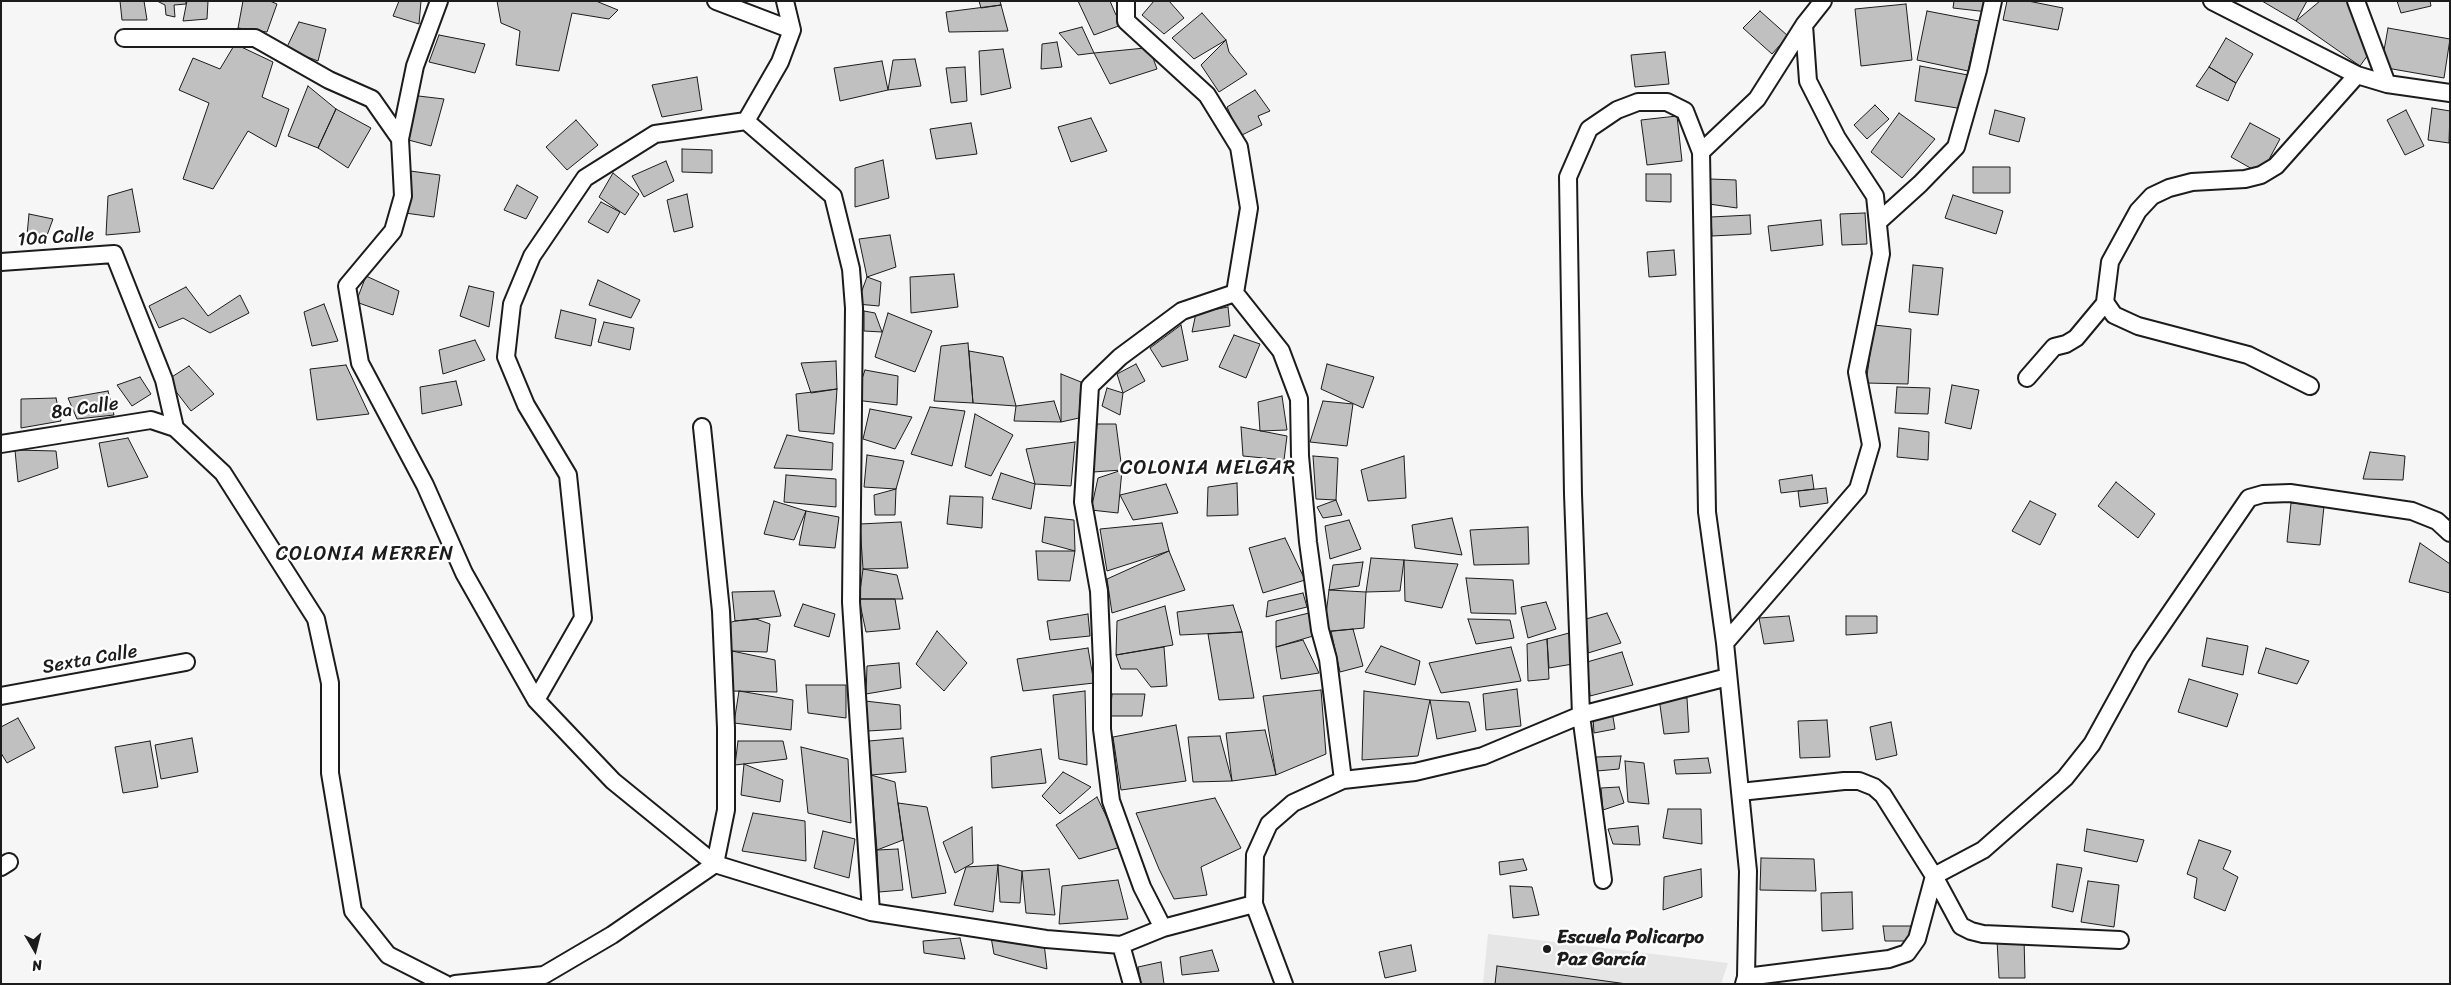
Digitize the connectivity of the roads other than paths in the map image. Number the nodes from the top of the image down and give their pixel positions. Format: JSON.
{"nodes":[{"id":1,"x":439,"y":1,"type":"edge"},
{"id":2,"x":716,"y":1,"type":"edge"},
{"id":3,"x":785,"y":1,"type":"edge"},
{"id":4,"x":1126,"y":1,"type":"edge"},
{"id":5,"x":1824,"y":1,"type":"edge"},
{"id":6,"x":1993,"y":1,"type":"edge"},
{"id":7,"x":2212,"y":1,"type":"edge"},
{"id":8,"x":2356,"y":1,"type":"edge"},
{"id":9,"x":1804,"y":25,"type":"junction"},
{"id":10,"x":792,"y":30,"type":"junction"},
{"id":11,"x":124,"y":38,"type":"dead end"},
{"id":12,"x":2357,"y":75,"type":"junction"},
{"id":13,"x":2387,"y":84,"type":"junction"},
{"id":14,"x":2450,"y":93,"type":"edge"},
{"id":15,"x":746,"y":121,"type":"junction"},
{"id":16,"x":400,"y":139,"type":"junction"},
{"id":17,"x":1701,"y":152,"type":"junction"},
{"id":18,"x":1878,"y":222,"type":"junction"},
{"id":19,"x":1,"y":262,"type":"edge"},
{"id":20,"x":1235,"y":293,"type":"junction"},
{"id":21,"x":2106,"y":302,"type":"junction"},
{"id":22,"x":2027,"y":378,"type":"dead end"},
{"id":23,"x":2310,"y":386,"type":"dead end"},
{"id":24,"x":702,"y":427,"type":"dead end"},
{"id":25,"x":175,"y":428,"type":"junction"},
{"id":26,"x":1,"y":444,"type":"edge"},
{"id":27,"x":2450,"y":533,"type":"edge"},
{"id":28,"x":1725,"y":643,"type":"junction"},
{"id":29,"x":186,"y":662,"type":"dead end"},
{"id":30,"x":1728,"y":677,"type":"junction"},
{"id":31,"x":1,"y":696,"type":"edge"},
{"id":32,"x":536,"y":700,"type":"junction"},
{"id":33,"x":1581,"y":715,"type":"junction"},
{"id":34,"x":1342,"y":780,"type":"junction"},
{"id":35,"x":1740,"y":792,"type":"junction"},
{"id":36,"x":715,"y":864,"type":"junction"},
{"id":37,"x":1934,"y":876,"type":"junction"},
{"id":38,"x":1603,"y":880,"type":"dead end"},
{"id":39,"x":1254,"y":904,"type":"junction"},
{"id":40,"x":871,"y":912,"type":"junction"},
{"id":41,"x":1164,"y":928,"type":"junction"},
{"id":42,"x":2120,"y":940,"type":"dead end"},
{"id":43,"x":1121,"y":945,"type":"junction"},
{"id":44,"x":1745,"y":980,"type":"edge"},
{"id":45,"x":445,"y":984,"type":"edge"},
{"id":46,"x":455,"y":984,"type":"edge"},
{"id":47,"x":1132,"y":984,"type":"edge"},
{"id":48,"x":1284,"y":984,"type":"edge"}],
"edges":[{"from":1,"to":16,"type":"street"},
{"from":2,"to":10,"type":"street"},
{"from":3,"to":10,"type":"street"},
{"from":4,"to":20,"type":"street"},
{"from":5,"to":9,"type":"street"},
{"from":6,"to":18,"type":"street"},
{"from":7,"to":12,"type":"street"},
{"from":8,"to":13,"type":"street"},
{"from":9,"to":17,"type":"street"},
{"from":9,"to":18,"type":"street"},
{"from":10,"to":15,"type":"street"},
{"from":11,"to":16,"type":"street"},
{"from":12,"to":13,"type":"street"},
{"from":12,"to":21,"type":"street"},
{"from":13,"to":14,"type":"street"},
{"from":15,"to":32,"type":"street"},
{"from":15,"to":40,"type":"street"},
{"from":16,"to":32,"type":"street"},
{"from":17,"to":28,"type":"street"},
{"from":17,"to":33,"type":"street"},
{"from":18,"to":28,"type":"street"},
{"from":19,"to":25,"type":"street","name":"10a Calle"},
{"from":20,"to":34,"type":"street"},
{"from":20,"to":41,"type":"street"},
{"from":21,"to":22,"type":"street"},
{"from":21,"to":23,"type":"street"},
{"from":24,"to":36,"type":"street"},
{"from":25,"to":26,"type":"street","name":"8a Calle"},
{"from":25,"to":45,"type":"street"},
{"from":27,"to":37,"type":"street"},
{"from":28,"to":30,"type":"street"},
{"from":29,"to":31,"type":"street","name":"Sexta Calle"},
{"from":30,"to":33,"type":"street"},
{"from":30,"to":35,"type":"street"},
{"from":32,"to":36,"type":"street"},
{"from":33,"to":34,"type":"street"},
{"from":33,"to":38,"type":"street"},
{"from":34,"to":39,"type":"street"},
{"from":35,"to":37,"type":"street"},
{"from":35,"to":44,"type":"street"},
{"from":36,"to":40,"type":"street"},
{"from":36,"to":46,"type":"street"},
{"from":37,"to":42,"type":"street"},
{"from":37,"to":44,"type":"street"},
{"from":39,"to":41,"type":"street"},
{"from":39,"to":48,"type":"street"},
{"from":40,"to":43,"type":"street"},
{"from":41,"to":43,"type":"street"},
{"from":43,"to":47,"type":"street"}]}
